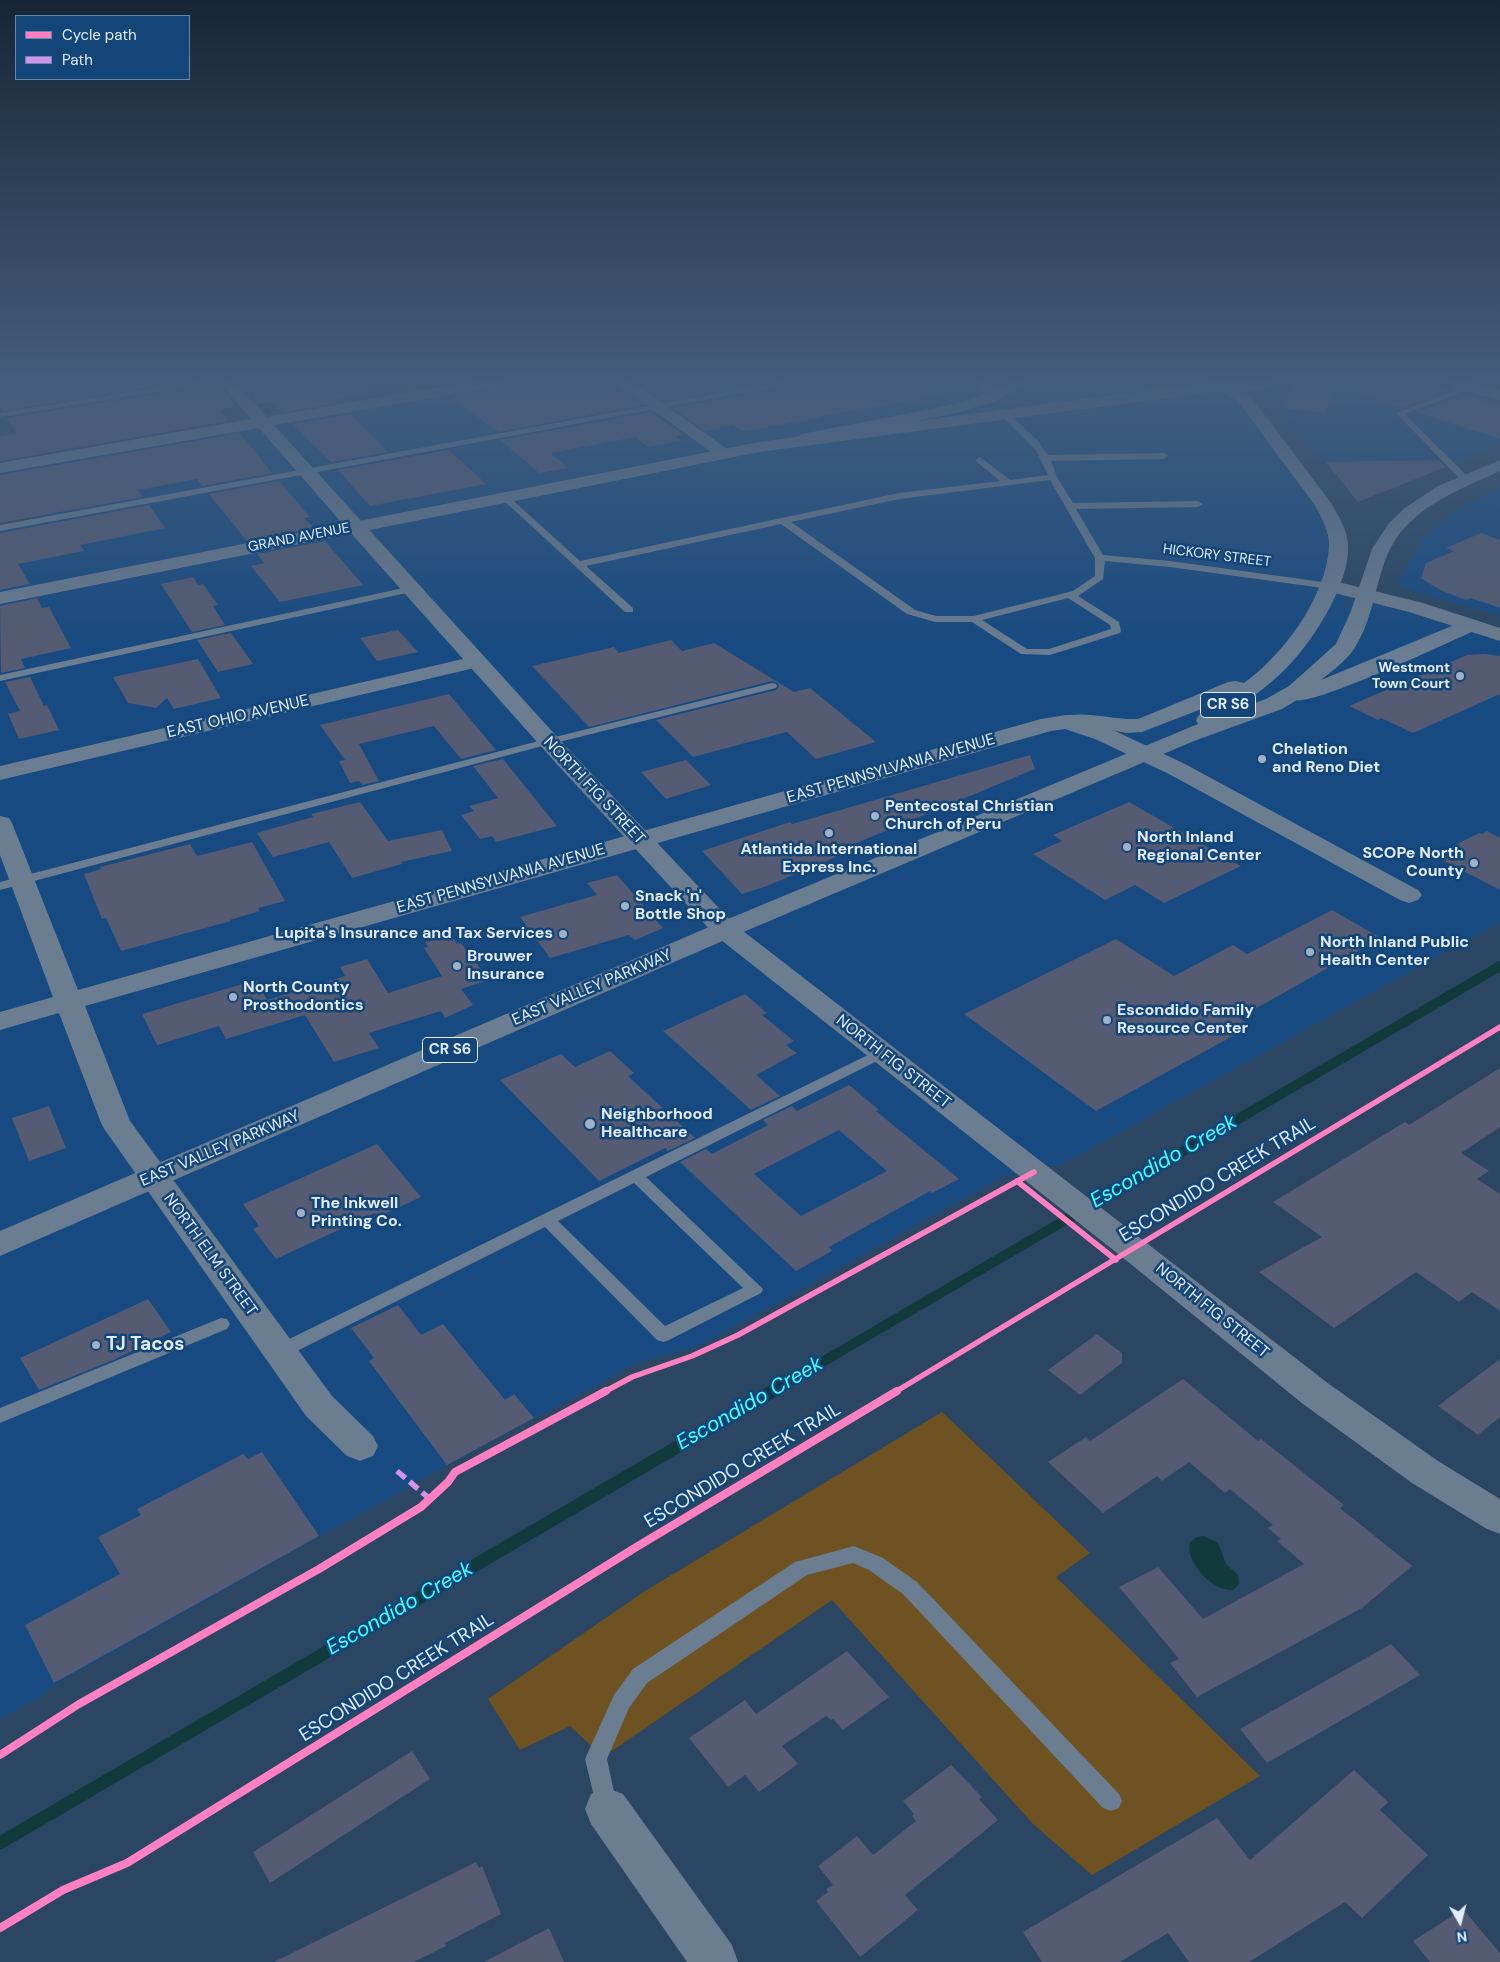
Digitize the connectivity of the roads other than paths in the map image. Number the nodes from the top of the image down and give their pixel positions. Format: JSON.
{"nodes":[{"id":1,"x":306,"y":472,"type":"edge"},
{"id":2,"x":303,"y":473,"type":"edge"},
{"id":3,"x":626,"y":473,"type":"edge"},
{"id":4,"x":996,"y":473,"type":"edge"},
{"id":5,"x":1052,"y":473,"type":"edge"},
{"id":6,"x":1299,"y":473,"type":"edge"},
{"id":7,"x":1459,"y":473,"type":"edge"},
{"id":8,"x":1483,"y":473,"type":"edge"},
{"id":9,"x":1053,"y":476,"type":"junction"},
{"id":10,"x":1466,"y":480,"type":"junction"},
{"id":11,"x":1006,"y":481,"type":"junction"},
{"id":12,"x":504,"y":497,"type":"junction"},
{"id":13,"x":1198,"y":504,"type":"dead end"},
{"id":14,"x":1070,"y":506,"type":"junction"},
{"id":15,"x":782,"y":520,"type":"junction"},
{"id":16,"x":356,"y":527,"type":"junction"},
{"id":17,"x":0,"y":528,"type":"edge"},
{"id":18,"x":1100,"y":558,"type":"junction"},
{"id":19,"x":580,"y":564,"type":"junction"},
{"id":20,"x":1332,"y":579,"type":"junction"},
{"id":21,"x":413,"y":589,"type":"junction"},
{"id":22,"x":1070,"y":594,"type":"junction"},
{"id":23,"x":1368,"y":594,"type":"junction"},
{"id":24,"x":0,"y":598,"type":"edge"},
{"id":25,"x":629,"y":610,"type":"dead end"},
{"id":26,"x":974,"y":619,"type":"junction"},
{"id":27,"x":1471,"y":624,"type":"junction"},
{"id":28,"x":1500,"y":635,"type":"edge"},
{"id":29,"x":476,"y":662,"type":"junction"},
{"id":30,"x":1270,"y":672,"type":"junction"},
{"id":31,"x":0,"y":678,"type":"edge"},
{"id":32,"x":772,"y":686,"type":"dead end"},
{"id":33,"x":1274,"y":704,"type":"junction"},
{"id":34,"x":1066,"y":722,"type":"junction"},
{"id":35,"x":1186,"y":736,"type":"junction"},
{"id":36,"x":548,"y":742,"type":"junction"},
{"id":37,"x":1144,"y":754,"type":"junction"},
{"id":38,"x":0,"y":773,"type":"edge"},
{"id":39,"x":0,"y":823,"type":"edge"},
{"id":40,"x":640,"y":840,"type":"junction"},
{"id":41,"x":11,"y":883,"type":"edge"},
{"id":42,"x":1409,"y":895,"type":"dead end"},
{"id":43,"x":725,"y":930,"type":"junction"},
{"id":44,"x":70,"y":1000,"type":"junction"},
{"id":45,"x":0,"y":1020,"type":"edge"},
{"id":46,"x":882,"y":1053,"type":"junction"},
{"id":47,"x":635,"y":1175,"type":"junction"},
{"id":48,"x":154,"y":1178,"type":"junction"},
{"id":49,"x":546,"y":1219,"type":"junction"},
{"id":50,"x":0,"y":1244,"type":"edge"},
{"id":51,"x":221,"y":1324,"type":"dead end"},
{"id":52,"x":279,"y":1352,"type":"junction"},
{"id":53,"x":0,"y":1416,"type":"edge"},
{"id":54,"x":360,"y":1446,"type":"dead end"},
{"id":55,"x":1500,"y":1518,"type":"edge"},
{"id":56,"x":1111,"y":1801,"type":"dead end"},
{"id":57,"x":607,"y":1809,"type":"joint"},
{"id":58,"x":714,"y":1962,"type":"edge"}],
"edges":[{"from":1,"to":16,"type":"street","name":"NORTH FIG STREET"},
{"from":2,"to":17,"type":"lane"},
{"from":3,"to":12,"type":"main road","name":"GRAND AVENUE"},
{"from":4,"to":11,"type":"lane"},
{"from":5,"to":9,"type":"lane"},
{"from":6,"to":20,"type":"main road","number":"CR S6"},
{"from":7,"to":10,"type":"lane"},
{"from":8,"to":10,"type":"main road","name":"EAST VALLEY PARKWAY","number":"CR S6"},
{"from":9,"to":11,"type":"lane"},
{"from":9,"to":14,"type":"lane"},
{"from":10,"to":23,"type":"main road","name":"EAST VALLEY PARKWAY","number":"CR S6"},
{"from":11,"to":15,"type":"lane"},
{"from":12,"to":16,"type":"main road","name":"GRAND AVENUE"},
{"from":12,"to":19,"type":"lane"},
{"from":13,"to":14,"type":"lane"},
{"from":14,"to":18,"type":"lane"},
{"from":15,"to":19,"type":"lane"},
{"from":15,"to":26,"type":"lane"},
{"from":16,"to":21,"type":"street","name":"NORTH FIG STREET"},
{"from":16,"to":24,"type":"main road","name":"GRAND AVENUE"},
{"from":18,"to":20,"type":"lane","name":"HICKORY STREET"},
{"from":18,"to":22,"type":"lane"},
{"from":19,"to":25,"type":"lane"},
{"from":20,"to":23,"type":"street"},
{"from":20,"to":30,"type":"main road","name":"EAST VALLEY PARKWAY","number":"CR S6"},
{"from":21,"to":29,"type":"street","name":"NORTH FIG STREET"},
{"from":21,"to":31,"type":"lane"},
{"from":22,"to":26,"type":"lane"},
{"from":22,"to":26,"type":"lane"},
{"from":23,"to":27,"type":"street"},
{"from":23,"to":33,"type":"main road","name":"EAST VALLEY PARKWAY","number":"CR S6"},
{"from":27,"to":28,"type":"street"},
{"from":27,"to":33,"type":"main road"},
{"from":29,"to":36,"type":"street","name":"NORTH FIG STREET"},
{"from":29,"to":38,"type":"street","name":"EAST OHIO AVENUE"},
{"from":30,"to":34,"type":"main road"},
{"from":30,"to":35,"type":"main road","name":"EAST VALLEY PARKWAY","number":"CR S6"},
{"from":32,"to":36,"type":"lane"},
{"from":33,"to":35,"type":"main road","name":"EAST VALLEY PARKWAY","number":"CR S6"},
{"from":34,"to":37,"type":"street","name":"EAST PENNSYLVANIA AVENUE"},
{"from":34,"to":40,"type":"street","name":"EAST PENNSYLVANIA AVENUE"},
{"from":35,"to":37,"type":"main road","name":"EAST VALLEY PARKWAY","number":"CR S6"},
{"from":36,"to":40,"type":"street","name":"NORTH FIG STREET"},
{"from":36,"to":41,"type":"lane"},
{"from":37,"to":42,"type":"street","name":"EAST PENNSYLVANIA AVENUE"},
{"from":37,"to":43,"type":"main road","name":"EAST VALLEY PARKWAY","number":"CR S6"},
{"from":39,"to":41,"type":"street","name":"NORTH ELM STREET"},
{"from":40,"to":43,"type":"street","name":"NORTH FIG STREET"},
{"from":40,"to":44,"type":"street","name":"EAST PENNSYLVANIA AVENUE"},
{"from":41,"to":44,"type":"street","name":"NORTH ELM STREET"},
{"from":43,"to":46,"type":"street","name":"NORTH FIG STREET"},
{"from":43,"to":48,"type":"main road","name":"EAST VALLEY PARKWAY","number":"CR S6"},
{"from":44,"to":45,"type":"street","name":"EAST PENNSYLVANIA AVENUE"},
{"from":44,"to":48,"type":"street","name":"NORTH ELM STREET"},
{"from":46,"to":47,"type":"lane"},
{"from":46,"to":55,"type":"street","name":"NORTH FIG STREET"},
{"from":47,"to":49,"type":"lane"},
{"from":47,"to":49,"type":"lane"},
{"from":48,"to":50,"type":"main road","name":"EAST VALLEY PARKWAY","number":"CR S6"},
{"from":48,"to":52,"type":"street","name":"NORTH ELM STREET"},
{"from":49,"to":52,"type":"lane"},
{"from":51,"to":53,"type":"lane"},
{"from":52,"to":54,"type":"street","name":"NORTH ELM STREET"},
{"from":56,"to":57,"type":"lane"},
{"from":57,"to":58,"type":"street"}]}
